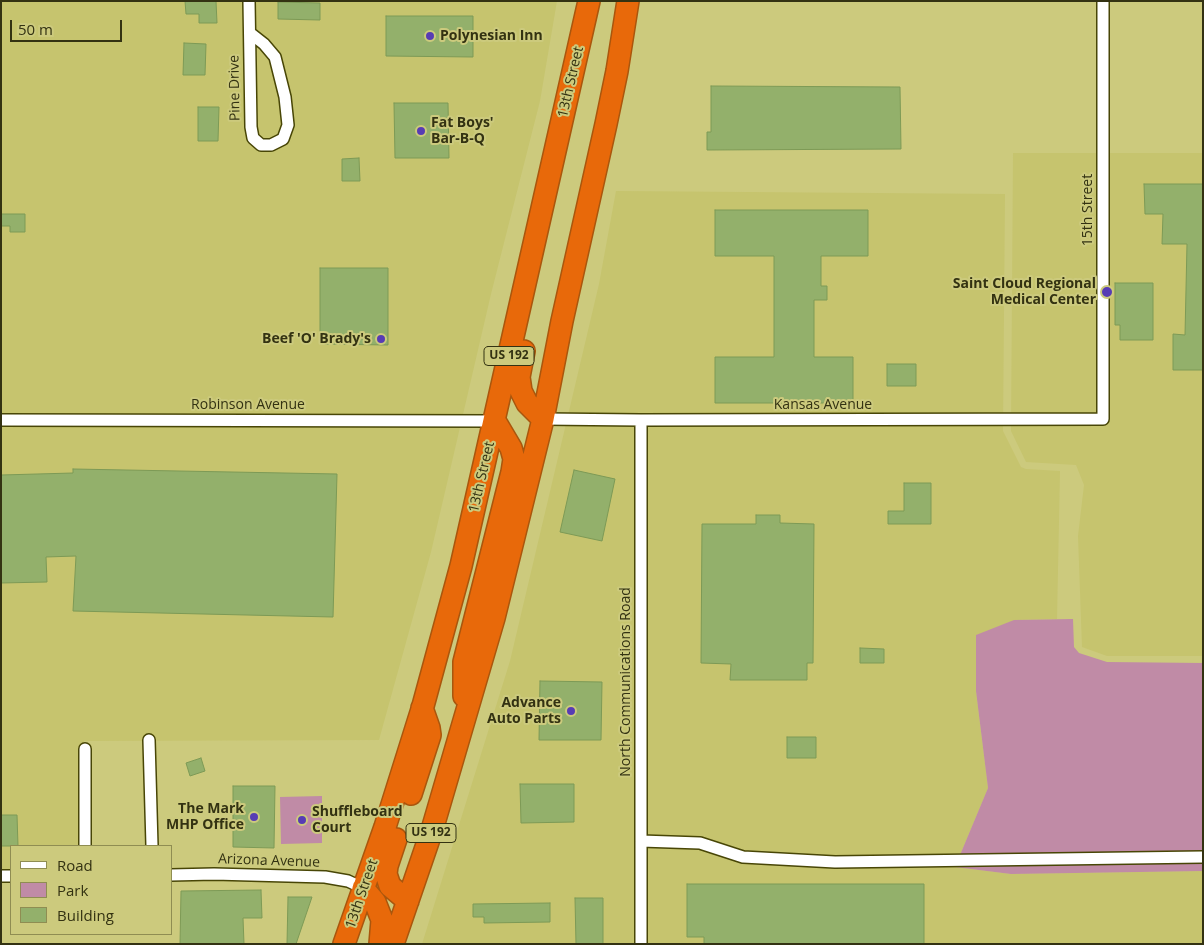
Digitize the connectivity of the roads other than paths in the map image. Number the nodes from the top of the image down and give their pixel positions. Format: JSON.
{"nodes":[{"id":1,"x":249,"y":1,"type":"edge"},
{"id":2,"x":589,"y":1,"type":"edge"},
{"id":3,"x":628,"y":1,"type":"edge"},
{"id":4,"x":1103,"y":1,"type":"edge"},
{"id":5,"x":250,"y":33,"type":"junction"},
{"id":6,"x":531,"y":259,"type":"junction"},
{"id":7,"x":543,"y":419,"type":"junction"},
{"id":8,"x":1103,"y":419,"type":"joint"},
{"id":9,"x":1,"y":420,"type":"edge"},
{"id":10,"x":641,"y":420,"type":"junction"},
{"id":11,"x":495,"y":421,"type":"junction"},
{"id":12,"x":422,"y":708,"type":"junction"},
{"id":13,"x":464,"y":722,"type":"junction"},
{"id":14,"x":150,"y":740,"type":"dead end"},
{"id":15,"x":85,"y":749,"type":"dead end"},
{"id":16,"x":641,"y":841,"type":"junction"},
{"id":17,"x":85,"y":845,"type":"edge"},
{"id":18,"x":152,"y":845,"type":"edge"},
{"id":19,"x":1203,"y":857,"type":"edge"},
{"id":20,"x":172,"y":875,"type":"edge"},
{"id":21,"x":363,"y":888,"type":"junction"},
{"id":22,"x":408,"y":901,"type":"junction"},
{"id":23,"x":344,"y":944,"type":"edge"},
{"id":24,"x":380,"y":944,"type":"edge"},
{"id":25,"x":393,"y":944,"type":"edge"},
{"id":26,"x":641,"y":944,"type":"edge"}],
"edges":[{"from":1,"to":5,"type":"street","name":"Pine Drive"},
{"from":2,"to":6,"type":"highway","name":"13th Street","number":"US 192"},
{"from":3,"to":7,"type":"highway","number":"US 192"},
{"from":4,"to":8,"type":"street","name":"15th Street"},
{"from":5,"to":5,"type":"street","name":"Pine Drive"},
{"from":6,"to":7,"type":"highway"},
{"from":6,"to":11,"type":"highway","name":"13th Street","number":"US 192"},
{"from":7,"to":10,"type":"street","name":"Kansas Avenue"},
{"from":7,"to":13,"type":"highway","number":"US 192"},
{"from":8,"to":10,"type":"street","name":"Kansas Avenue"},
{"from":9,"to":11,"type":"street","name":"Robinson Avenue"},
{"from":10,"to":16,"type":"street","name":"North Communications Road"},
{"from":11,"to":12,"type":"highway","name":"13th Street","number":"US 192"},
{"from":11,"to":13,"type":"highway"},
{"from":12,"to":21,"type":"highway","name":"13th Street","number":"US 192"},
{"from":12,"to":22,"type":"highway"},
{"from":13,"to":22,"type":"highway","number":"US 192"},
{"from":14,"to":18,"type":"street"},
{"from":15,"to":17,"type":"street"},
{"from":16,"to":19,"type":"street"},
{"from":16,"to":26,"type":"street","name":"North Communications Road"},
{"from":20,"to":21,"type":"street","name":"Arizona Avenue"},
{"from":21,"to":23,"type":"highway","name":"13th Street","number":"US 192"},
{"from":21,"to":24,"type":"highway"},
{"from":22,"to":25,"type":"highway","number":"US 192"}]}
